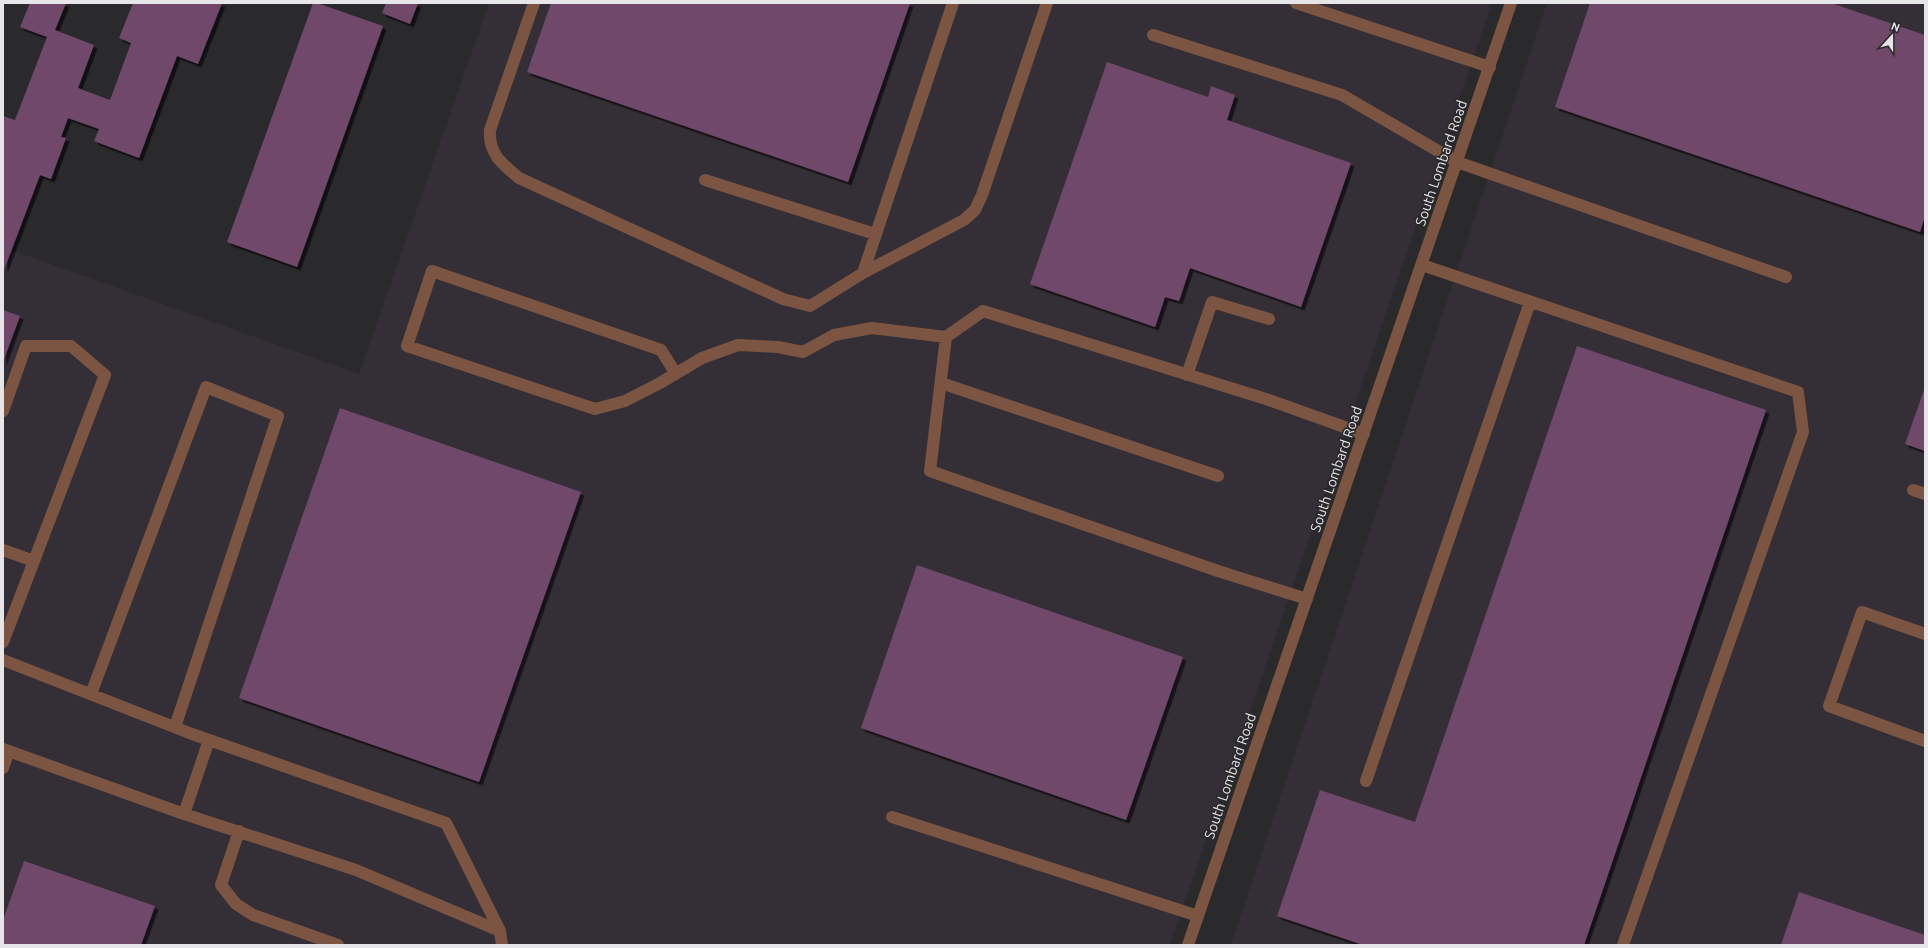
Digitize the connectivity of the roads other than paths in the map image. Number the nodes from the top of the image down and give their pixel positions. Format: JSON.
{"nodes":[{"id":1,"x":534,"y":3,"type":"edge"},
{"id":2,"x":953,"y":3,"type":"edge"},
{"id":3,"x":1047,"y":3,"type":"edge"},
{"id":4,"x":1296,"y":3,"type":"edge"},
{"id":5,"x":1511,"y":3,"type":"edge"},
{"id":6,"x":1153,"y":35,"type":"dead end"},
{"id":7,"x":1490,"y":67,"type":"junction"},
{"id":8,"x":1457,"y":162,"type":"junction"},
{"id":9,"x":704,"y":180,"type":"dead end"},
{"id":10,"x":875,"y":234,"type":"junction"},
{"id":11,"x":1422,"y":265,"type":"junction"},
{"id":12,"x":863,"y":272,"type":"junction"},
{"id":13,"x":1786,"y":277,"type":"dead end"},
{"id":14,"x":1530,"y":302,"type":"junction"},
{"id":15,"x":1269,"y":319,"type":"dead end"},
{"id":16,"x":946,"y":337,"type":"junction"},
{"id":17,"x":676,"y":374,"type":"junction"},
{"id":18,"x":1187,"y":375,"type":"junction"},
{"id":19,"x":941,"y":383,"type":"junction"},
{"id":20,"x":3,"y":412,"type":"edge"},
{"id":21,"x":1364,"y":434,"type":"junction"},
{"id":22,"x":1218,"y":476,"type":"dead end"},
{"id":23,"x":1913,"y":490,"type":"dead end"},
{"id":24,"x":1925,"y":494,"type":"edge"},
{"id":25,"x":3,"y":550,"type":"edge"},
{"id":26,"x":34,"y":561,"type":"junction"},
{"id":27,"x":1307,"y":599,"type":"junction"},
{"id":28,"x":1925,"y":634,"type":"edge"},
{"id":29,"x":3,"y":642,"type":"edge"},
{"id":30,"x":3,"y":660,"type":"edge"},
{"id":31,"x":91,"y":694,"type":"junction"},
{"id":32,"x":175,"y":727,"type":"junction"},
{"id":33,"x":209,"y":740,"type":"junction"},
{"id":34,"x":1925,"y":740,"type":"edge"},
{"id":35,"x":6,"y":750,"type":"edge"},
{"id":36,"x":3,"y":768,"type":"edge"},
{"id":37,"x":1366,"y":781,"type":"dead end"},
{"id":38,"x":184,"y":814,"type":"junction"},
{"id":39,"x":892,"y":817,"type":"dead end"},
{"id":40,"x":238,"y":832,"type":"junction"},
{"id":41,"x":1198,"y":916,"type":"junction"},
{"id":42,"x":500,"y":931,"type":"junction"},
{"id":43,"x":338,"y":945,"type":"edge"},
{"id":44,"x":502,"y":945,"type":"edge"},
{"id":45,"x":1188,"y":945,"type":"edge"},
{"id":46,"x":1623,"y":945,"type":"edge"}],
"edges":[{"from":1,"to":12,"type":"street"},
{"from":2,"to":10,"type":"street"},
{"from":3,"to":12,"type":"street"},
{"from":4,"to":7,"type":"street"},
{"from":5,"to":7,"type":"street","name":"South Lombard Road"},
{"from":6,"to":8,"type":"street"},
{"from":7,"to":8,"type":"street","name":"South Lombard Road"},
{"from":8,"to":11,"type":"street","name":"South Lombard Road"},
{"from":8,"to":13,"type":"street"},
{"from":9,"to":10,"type":"street"},
{"from":10,"to":12,"type":"street"},
{"from":11,"to":14,"type":"street"},
{"from":11,"to":21,"type":"street","name":"South Lombard Road"},
{"from":14,"to":37,"type":"street"},
{"from":14,"to":46,"type":"street"},
{"from":15,"to":18,"type":"street"},
{"from":16,"to":17,"type":"street"},
{"from":16,"to":18,"type":"street"},
{"from":16,"to":19,"type":"street"},
{"from":17,"to":17,"type":"street"},
{"from":18,"to":21,"type":"street"},
{"from":19,"to":22,"type":"street"},
{"from":19,"to":27,"type":"street"},
{"from":20,"to":26,"type":"street"},
{"from":21,"to":27,"type":"street","name":"South Lombard Road"},
{"from":23,"to":24,"type":"street"},
{"from":25,"to":26,"type":"street"},
{"from":26,"to":29,"type":"street"},
{"from":27,"to":41,"type":"street","name":"South Lombard Road"},
{"from":28,"to":34,"type":"street"},
{"from":30,"to":31,"type":"street"},
{"from":31,"to":32,"type":"street"},
{"from":31,"to":32,"type":"street"},
{"from":32,"to":33,"type":"street"},
{"from":33,"to":38,"type":"street"},
{"from":33,"to":42,"type":"street"},
{"from":35,"to":36,"type":"street"},
{"from":35,"to":38,"type":"street"},
{"from":38,"to":40,"type":"street"},
{"from":39,"to":41,"type":"street"},
{"from":40,"to":42,"type":"street"},
{"from":40,"to":43,"type":"street"},
{"from":41,"to":45,"type":"street","name":"South Lombard Road"},
{"from":42,"to":44,"type":"street"}]}
